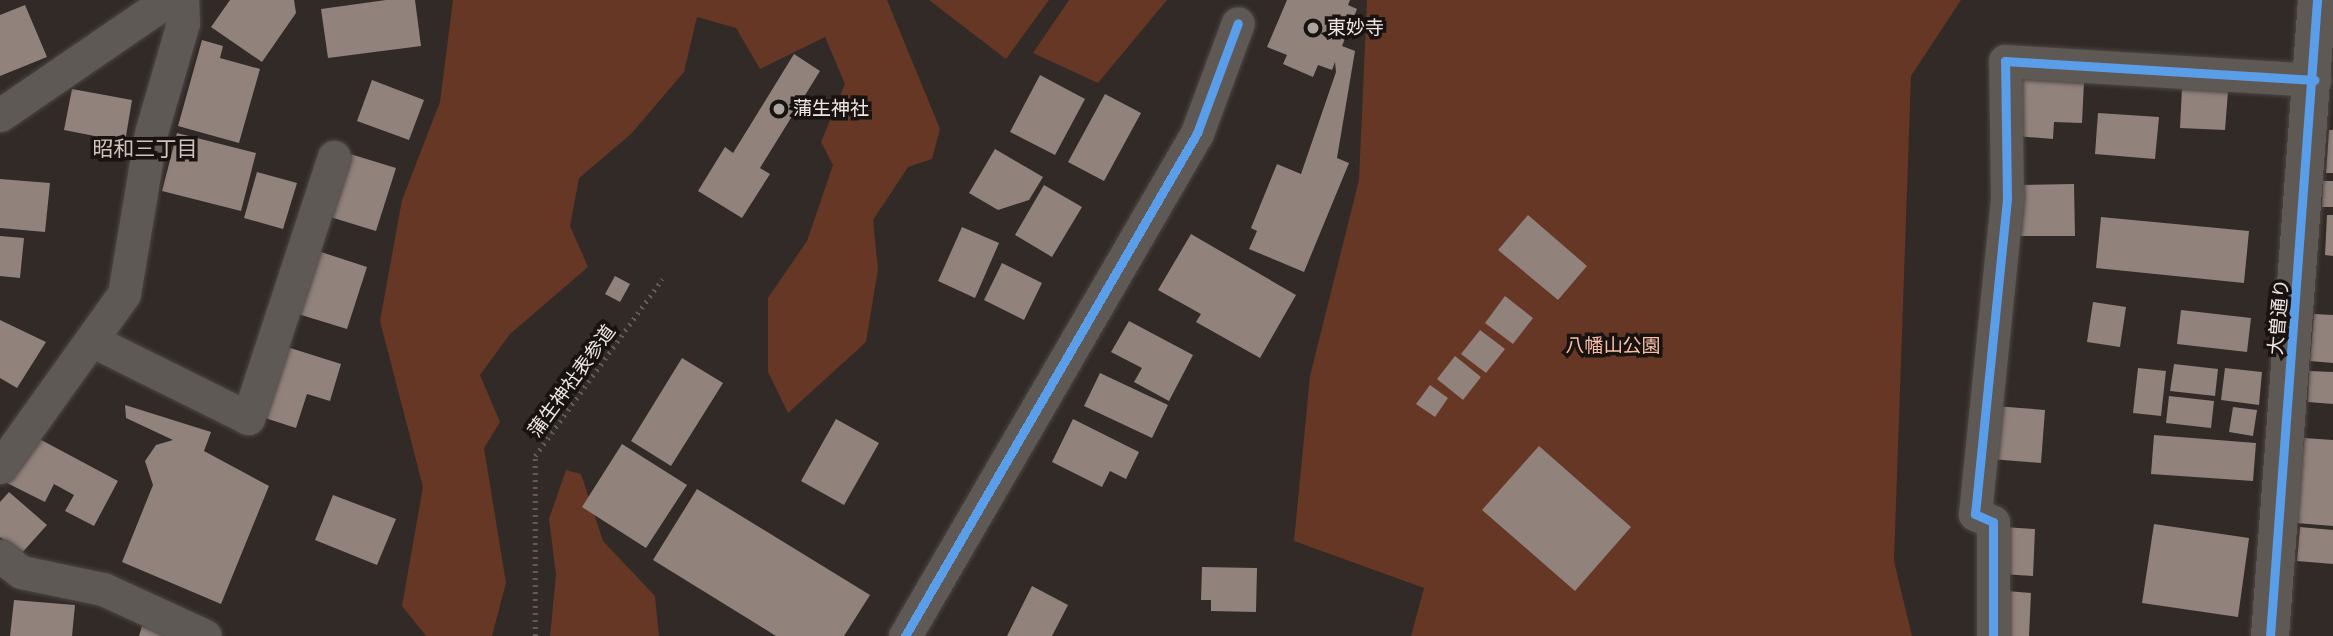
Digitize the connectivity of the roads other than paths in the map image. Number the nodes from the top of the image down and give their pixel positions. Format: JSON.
{"nodes":[{"id":1,"x":168,"y":0,"type":"edge"},
{"id":2,"x":182,"y":0,"type":"edge"},
{"id":3,"x":2317,"y":0,"type":"edge"},
{"id":4,"x":1238,"y":23,"type":"dead end"},
{"id":5,"x":2320,"y":95,"type":"edge"},
{"id":6,"x":0,"y":115,"type":"edge"},
{"id":7,"x":334,"y":157,"type":"dead end"},
{"id":8,"x":95,"y":342,"type":"junction"},
{"id":9,"x":0,"y":467,"type":"edge"},
{"id":10,"x":0,"y":556,"type":"edge"},
{"id":11,"x":205,"y":636,"type":"edge"},
{"id":12,"x":905,"y":636,"type":"edge"},
{"id":13,"x":1993,"y":636,"type":"edge"},
{"id":14,"x":2270,"y":636,"type":"edge"}],
"edges":[{"from":1,"to":6,"type":"street"},
{"from":2,"to":8,"type":"street"},
{"from":3,"to":5,"type":"street","name":"大曽通り"},
{"from":4,"to":12,"type":"street"},
{"from":5,"to":13,"type":"street"},
{"from":5,"to":14,"type":"street","name":"大曽通り"},
{"from":7,"to":8,"type":"street"},
{"from":8,"to":9,"type":"street"},
{"from":10,"to":11,"type":"street"}]}
